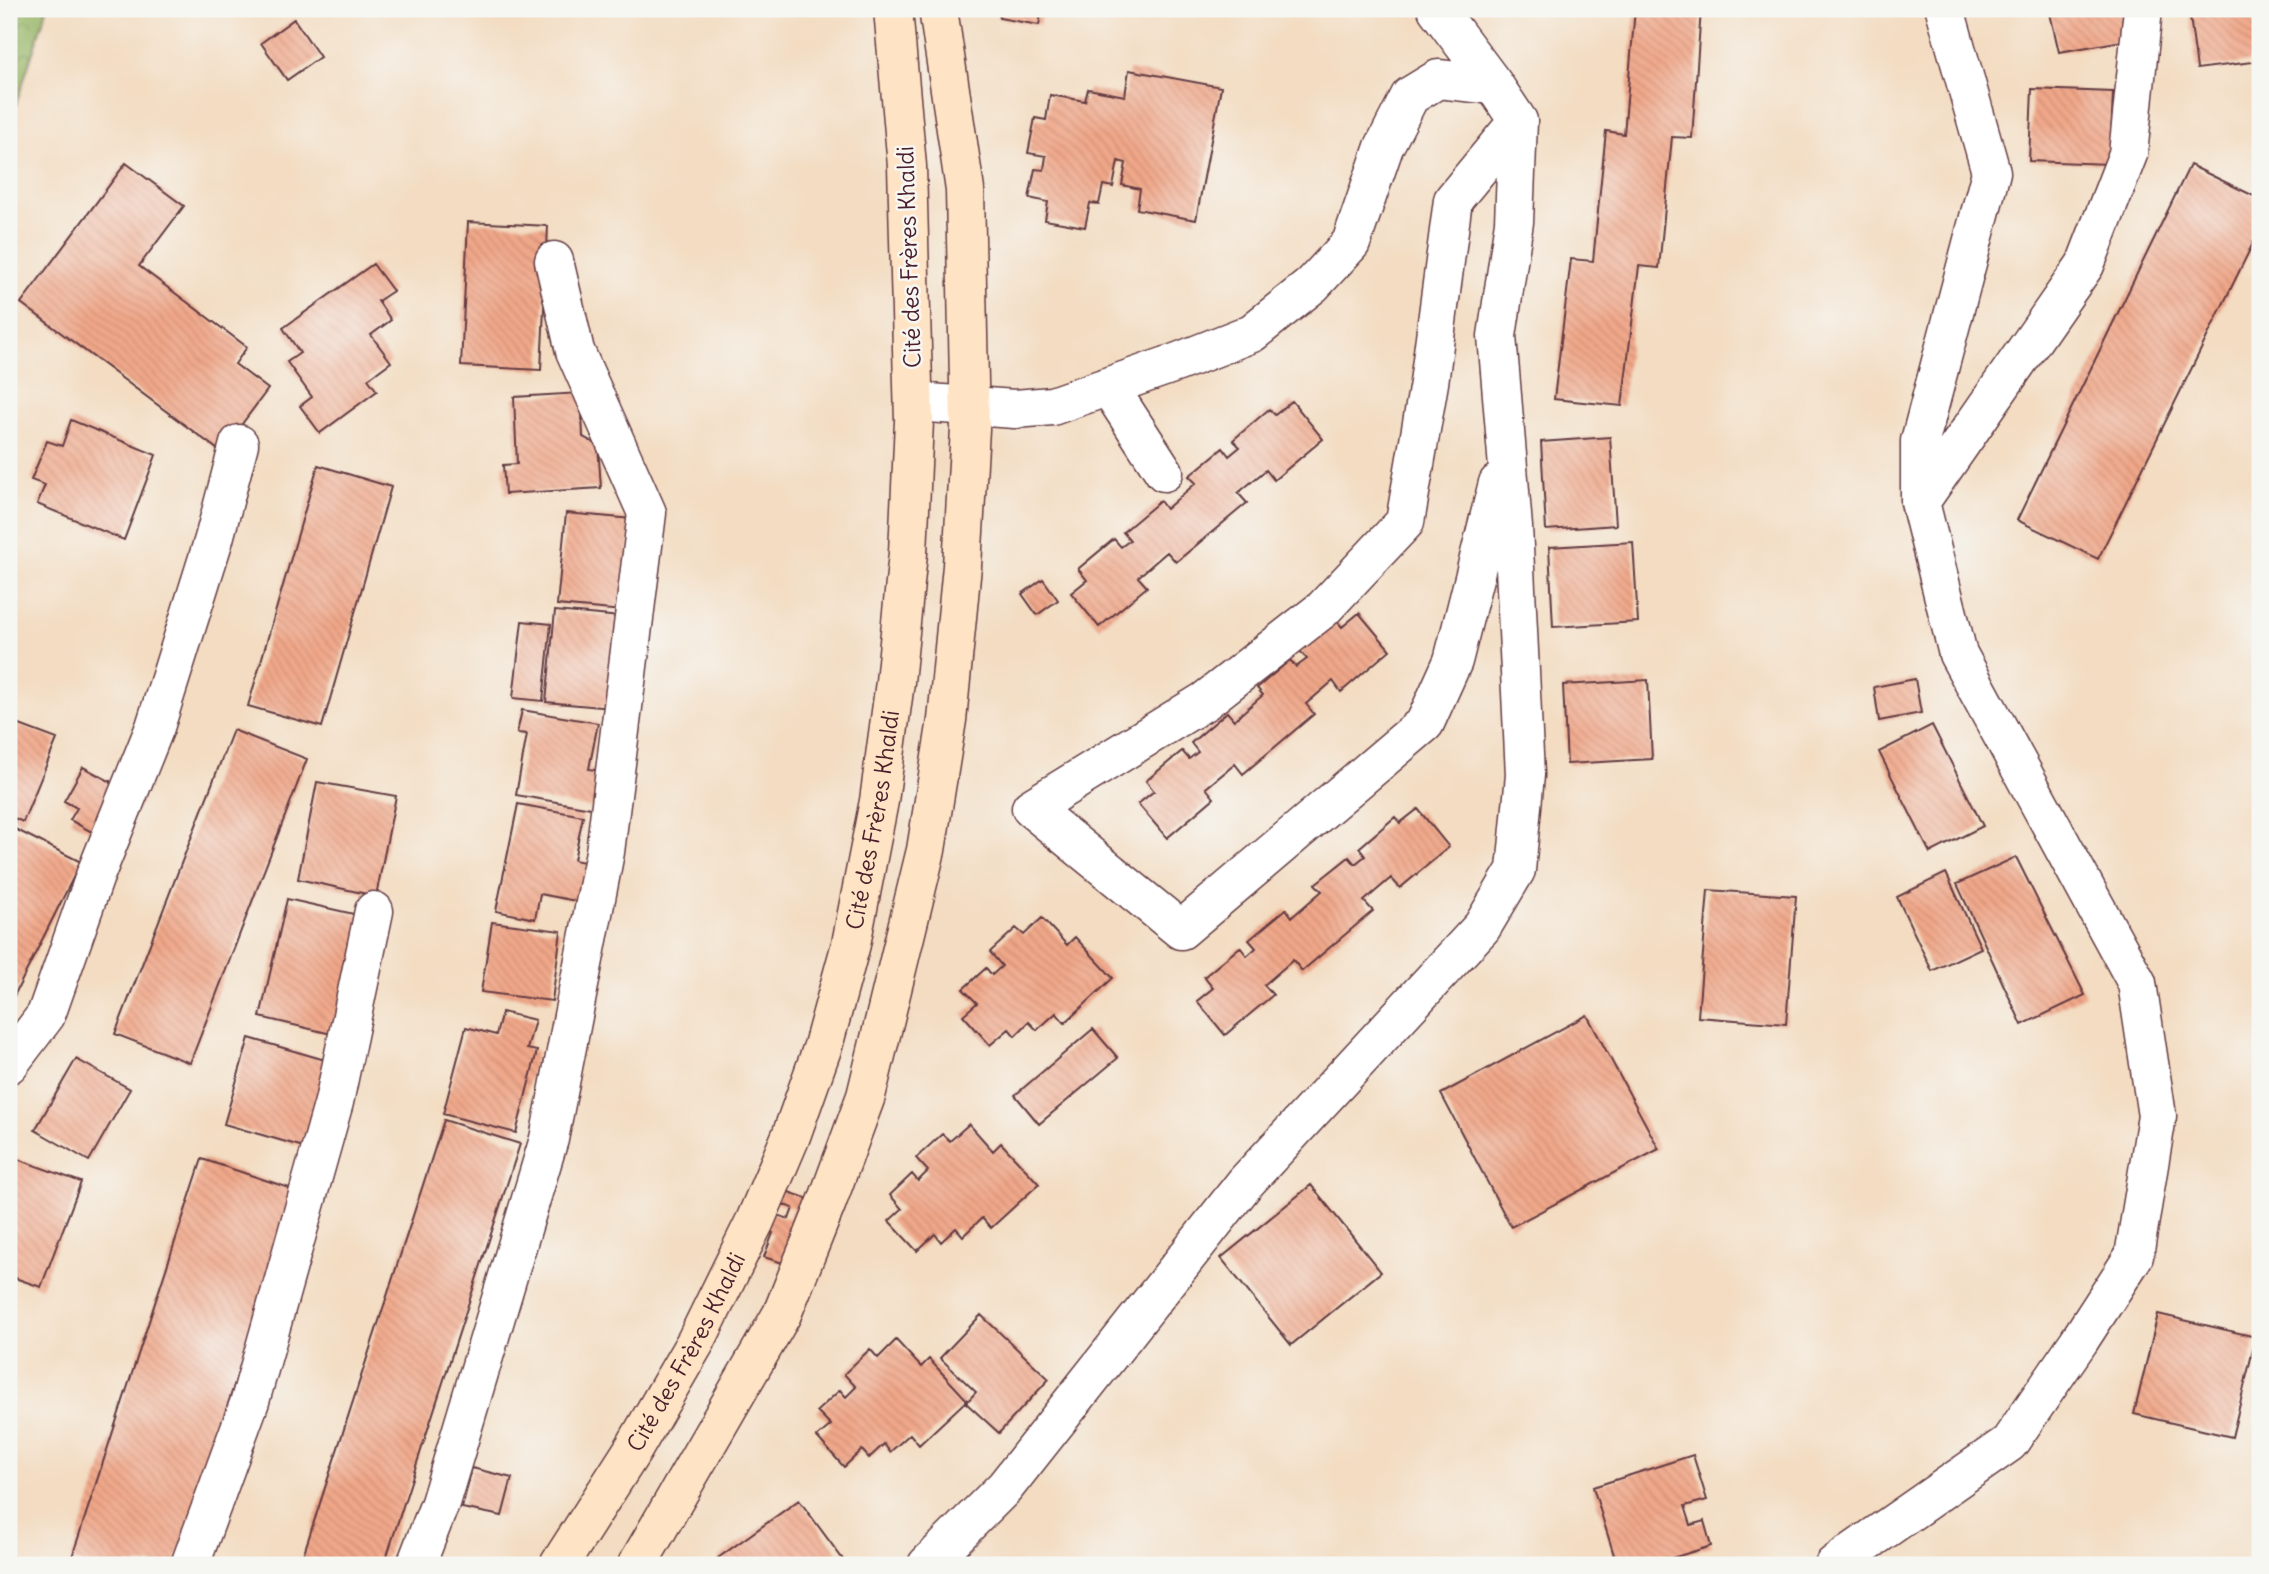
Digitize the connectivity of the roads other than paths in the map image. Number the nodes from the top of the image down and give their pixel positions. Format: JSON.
{"nodes":[{"id":1,"x":893,"y":9,"type":"edge"},
{"id":2,"x":937,"y":9,"type":"edge"},
{"id":3,"x":1437,"y":9,"type":"edge"},
{"id":4,"x":1945,"y":9,"type":"edge"},
{"id":5,"x":2143,"y":9,"type":"edge"},
{"id":6,"x":1494,"y":85,"type":"junction"},
{"id":7,"x":1518,"y":121,"type":"junction"},
{"id":8,"x":554,"y":261,"type":"dead end"},
{"id":9,"x":1109,"y":387,"type":"junction"},
{"id":10,"x":914,"y":402,"type":"junction"},
{"id":11,"x":970,"y":406,"type":"junction"},
{"id":12,"x":239,"y":444,"type":"dead end"},
{"id":13,"x":1507,"y":450,"type":"junction"},
{"id":14,"x":1164,"y":472,"type":"dead end"},
{"id":15,"x":1920,"y":502,"type":"junction"},
{"id":16,"x":374,"y":911,"type":"dead end"},
{"id":17,"x":9,"y":1064,"type":"edge"},
{"id":18,"x":190,"y":1565,"type":"edge"},
{"id":19,"x":416,"y":1565,"type":"edge"},
{"id":20,"x":559,"y":1565,"type":"edge"},
{"id":21,"x":637,"y":1565,"type":"edge"},
{"id":22,"x":927,"y":1565,"type":"edge"},
{"id":23,"x":1834,"y":1565,"type":"edge"}],
"edges":[{"from":1,"to":10,"type":"main road","name":"Cité des Frères Khaldi"},
{"from":2,"to":11,"type":"main road"},
{"from":3,"to":6,"type":"street"},
{"from":4,"to":15,"type":"street"},
{"from":5,"to":15,"type":"street"},
{"from":6,"to":7,"type":"street"},
{"from":6,"to":9,"type":"street"},
{"from":7,"to":13,"type":"street"},
{"from":7,"to":13,"type":"street"},
{"from":8,"to":19,"type":"street"},
{"from":9,"to":11,"type":"street"},
{"from":9,"to":14,"type":"street"},
{"from":10,"to":11,"type":"street"},
{"from":10,"to":20,"type":"main road","name":"Cité des Frères Khaldi"},
{"from":11,"to":21,"type":"main road"},
{"from":12,"to":17,"type":"street"},
{"from":13,"to":22,"type":"street"},
{"from":15,"to":23,"type":"street"},
{"from":16,"to":18,"type":"street"}]}
